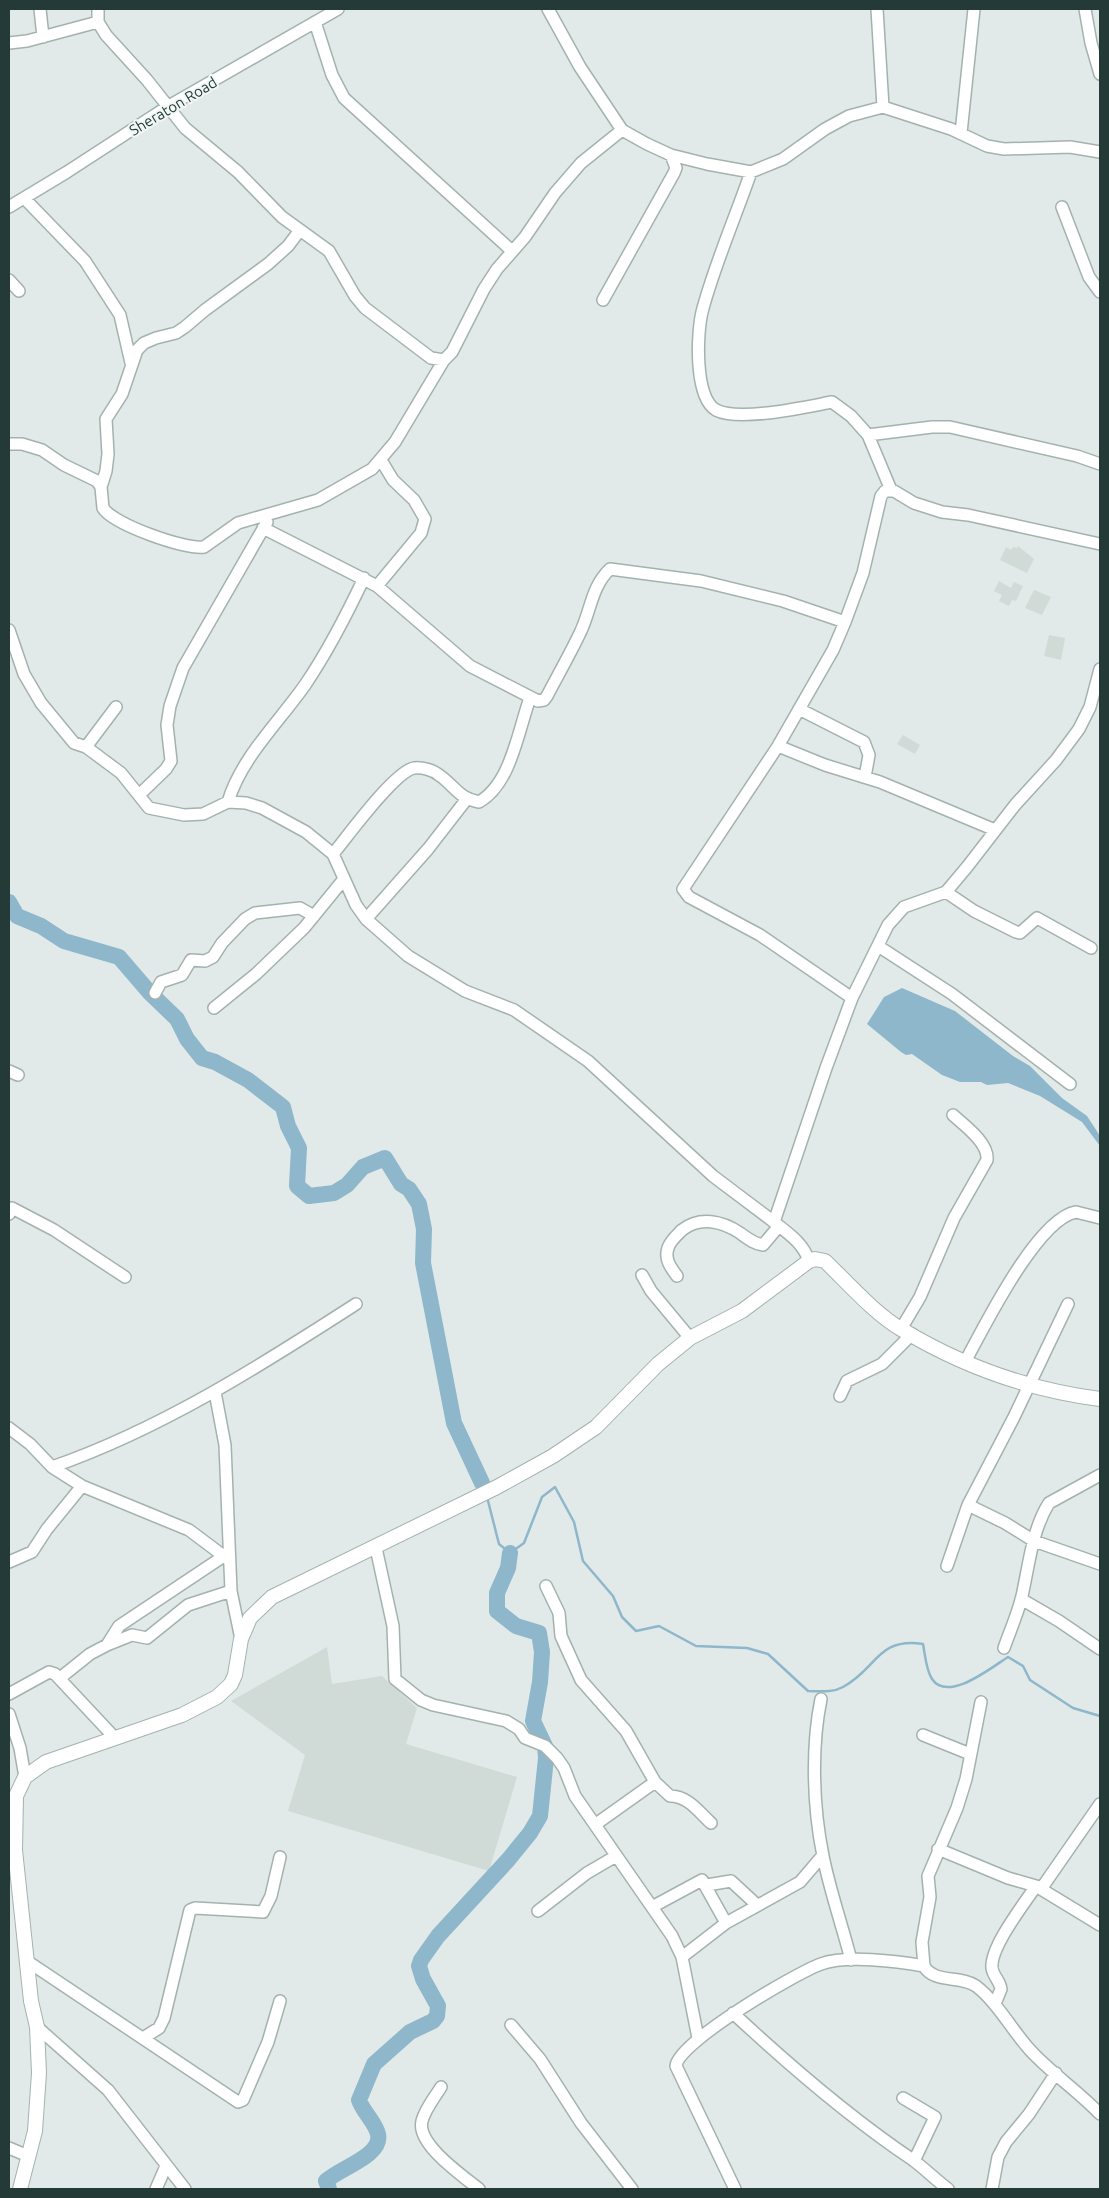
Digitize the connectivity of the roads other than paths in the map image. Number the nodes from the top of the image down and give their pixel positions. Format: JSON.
{"nodes":[{"id":1,"x":40,"y":9,"type":"edge"},
{"id":2,"x":98,"y":9,"type":"edge"},
{"id":3,"x":338,"y":9,"type":"edge"},
{"id":4,"x":548,"y":9,"type":"edge"},
{"id":5,"x":877,"y":9,"type":"edge"},
{"id":6,"x":974,"y":9,"type":"edge"},
{"id":7,"x":1085,"y":9,"type":"edge"},
{"id":8,"x":98,"y":22,"type":"junction"},
{"id":9,"x":315,"y":22,"type":"junction"},
{"id":10,"x":43,"y":37,"type":"junction"},
{"id":11,"x":9,"y":43,"type":"edge"},
{"id":12,"x":1100,"y":74,"type":"edge"},
{"id":13,"x":167,"y":107,"type":"junction"},
{"id":14,"x":883,"y":107,"type":"junction"},
{"id":15,"x":622,"y":130,"type":"junction"},
{"id":16,"x":961,"y":133,"type":"junction"},
{"id":17,"x":1100,"y":152,"type":"edge"},
{"id":18,"x":671,"y":155,"type":"junction"},
{"id":19,"x":751,"y":172,"type":"junction"},
{"id":20,"x":24,"y":198,"type":"junction"},
{"id":21,"x":9,"y":207,"type":"edge"},
{"id":22,"x":1062,"y":207,"type":"dead end"},
{"id":23,"x":300,"y":230,"type":"junction"},
{"id":24,"x":512,"y":251,"type":"junction"},
{"id":25,"x":9,"y":280,"type":"edge"},
{"id":26,"x":19,"y":291,"type":"dead end"},
{"id":27,"x":1100,"y":292,"type":"edge"},
{"id":28,"x":603,"y":300,"type":"dead end"},
{"id":29,"x":444,"y":360,"type":"junction"},
{"id":30,"x":131,"y":363,"type":"junction"},
{"id":31,"x":868,"y":435,"type":"junction"},
{"id":32,"x":9,"y":444,"type":"edge"},
{"id":33,"x":381,"y":460,"type":"junction"},
{"id":34,"x":1100,"y":464,"type":"edge"},
{"id":35,"x":101,"y":487,"type":"junction"},
{"id":36,"x":891,"y":490,"type":"junction"},
{"id":37,"x":271,"y":515,"type":"junction"},
{"id":38,"x":263,"y":528,"type":"junction"},
{"id":39,"x":1100,"y":544,"type":"edge"},
{"id":40,"x":364,"y":578,"type":"junction"},
{"id":41,"x":377,"y":586,"type":"junction"},
{"id":42,"x":845,"y":622,"type":"junction"},
{"id":43,"x":9,"y":630,"type":"edge"},
{"id":44,"x":1100,"y":669,"type":"edge"},
{"id":45,"x":530,"y":698,"type":"junction"},
{"id":46,"x":116,"y":707,"type":"dead end"},
{"id":47,"x":800,"y":710,"type":"junction"},
{"id":48,"x":778,"y":746,"type":"junction"},
{"id":49,"x":86,"y":747,"type":"junction"},
{"id":50,"x":865,"y":777,"type":"junction"},
{"id":51,"x":139,"y":795,"type":"junction"},
{"id":52,"x":466,"y":800,"type":"junction"},
{"id":53,"x":228,"y":802,"type":"junction"},
{"id":54,"x":995,"y":830,"type":"junction"},
{"id":55,"x":333,"y":854,"type":"junction"},
{"id":56,"x":344,"y":879,"type":"junction"},
{"id":57,"x":946,"y":892,"type":"junction"},
{"id":58,"x":314,"y":916,"type":"junction"},
{"id":59,"x":366,"y":919,"type":"junction"},
{"id":60,"x":878,"y":946,"type":"junction"},
{"id":61,"x":1091,"y":948,"type":"dead end"},
{"id":62,"x":155,"y":993,"type":"dead end"},
{"id":63,"x":852,"y":998,"type":"junction"},
{"id":64,"x":214,"y":1008,"type":"dead end"},
{"id":65,"x":1070,"y":1084,"type":"dead end"},
{"id":66,"x":953,"y":1115,"type":"dead end"},
{"id":67,"x":9,"y":1214,"type":"edge"},
{"id":68,"x":1100,"y":1218,"type":"edge"},
{"id":69,"x":777,"y":1224,"type":"junction"},
{"id":70,"x":809,"y":1261,"type":"junction"},
{"id":71,"x":642,"y":1275,"type":"dead end"},
{"id":72,"x":677,"y":1276,"type":"dead end"},
{"id":73,"x":125,"y":1278,"type":"dead end"},
{"id":74,"x":356,"y":1304,"type":"dead end"},
{"id":75,"x":1068,"y":1304,"type":"dead end"},
{"id":76,"x":906,"y":1331,"type":"junction"},
{"id":77,"x":690,"y":1338,"type":"junction"},
{"id":78,"x":965,"y":1362,"type":"junction"},
{"id":79,"x":1028,"y":1386,"type":"junction"},
{"id":80,"x":214,"y":1392,"type":"junction"},
{"id":81,"x":840,"y":1396,"type":"dead end"},
{"id":82,"x":1100,"y":1400,"type":"edge"},
{"id":83,"x":9,"y":1428,"type":"edge"},
{"id":84,"x":52,"y":1467,"type":"junction"},
{"id":85,"x":1100,"y":1475,"type":"edge"},
{"id":86,"x":82,"y":1486,"type":"junction"},
{"id":87,"x":968,"y":1505,"type":"junction"},
{"id":88,"x":1034,"y":1540,"type":"junction"},
{"id":89,"x":376,"y":1548,"type":"junction"},
{"id":90,"x":226,"y":1558,"type":"junction"},
{"id":91,"x":9,"y":1562,"type":"edge"},
{"id":92,"x":1100,"y":1564,"type":"edge"},
{"id":93,"x":947,"y":1566,"type":"dead end"},
{"id":94,"x":546,"y":1586,"type":"dead end"},
{"id":95,"x":231,"y":1591,"type":"junction"},
{"id":96,"x":1021,"y":1598,"type":"junction"},
{"id":97,"x":241,"y":1639,"type":"junction"},
{"id":98,"x":107,"y":1645,"type":"junction"},
{"id":99,"x":1004,"y":1648,"type":"dead end"},
{"id":100,"x":1100,"y":1649,"type":"edge"},
{"id":101,"x":60,"y":1678,"type":"junction"},
{"id":102,"x":9,"y":1694,"type":"edge"},
{"id":103,"x":821,"y":1699,"type":"dead end"},
{"id":104,"x":981,"y":1702,"type":"dead end"},
{"id":105,"x":9,"y":1714,"type":"edge"},
{"id":106,"x":12,"y":1728,"type":"edge"},
{"id":107,"x":923,"y":1735,"type":"dead end"},
{"id":108,"x":114,"y":1737,"type":"junction"},
{"id":109,"x":970,"y":1754,"type":"junction"},
{"id":110,"x":25,"y":1777,"type":"junction"},
{"id":111,"x":655,"y":1782,"type":"junction"},
{"id":112,"x":12,"y":1798,"type":"edge"},
{"id":113,"x":1100,"y":1804,"type":"edge"},
{"id":114,"x":710,"y":1823,"type":"dead end"},
{"id":115,"x":596,"y":1824,"type":"junction"},
{"id":116,"x":938,"y":1849,"type":"junction"},
{"id":117,"x":823,"y":1855,"type":"junction"},
{"id":118,"x":616,"y":1856,"type":"junction"},
{"id":119,"x":280,"y":1857,"type":"dead end"},
{"id":120,"x":707,"y":1886,"type":"junction"},
{"id":121,"x":1038,"y":1888,"type":"junction"},
{"id":122,"x":757,"y":1905,"type":"junction"},
{"id":123,"x":652,"y":1907,"type":"junction"},
{"id":124,"x":538,"y":1910,"type":"dead end"},
{"id":125,"x":726,"y":1923,"type":"junction"},
{"id":126,"x":1100,"y":1925,"type":"edge"},
{"id":127,"x":682,"y":1957,"type":"junction"},
{"id":128,"x":851,"y":1960,"type":"junction"},
{"id":129,"x":26,"y":1961,"type":"junction"},
{"id":130,"x":924,"y":1966,"type":"junction"},
{"id":131,"x":280,"y":2001,"type":"dead end"},
{"id":132,"x":995,"y":2004,"type":"junction"},
{"id":133,"x":734,"y":2013,"type":"junction"},
{"id":134,"x":511,"y":2025,"type":"dead end"},
{"id":135,"x":37,"y":2027,"type":"junction"},
{"id":136,"x":143,"y":2038,"type":"junction"},
{"id":137,"x":698,"y":2038,"type":"junction"},
{"id":138,"x":1056,"y":2073,"type":"junction"},
{"id":139,"x":441,"y":2087,"type":"dead end"},
{"id":140,"x":903,"y":2098,"type":"dead end"},
{"id":141,"x":1100,"y":2114,"type":"edge"},
{"id":142,"x":9,"y":2148,"type":"edge"},
{"id":143,"x":28,"y":2156,"type":"junction"},
{"id":144,"x":914,"y":2161,"type":"junction"},
{"id":145,"x":166,"y":2166,"type":"junction"},
{"id":146,"x":20,"y":2189,"type":"edge"},
{"id":147,"x":156,"y":2189,"type":"edge"},
{"id":148,"x":184,"y":2189,"type":"edge"},
{"id":149,"x":479,"y":2189,"type":"edge"},
{"id":150,"x":632,"y":2189,"type":"edge"},
{"id":151,"x":734,"y":2189,"type":"edge"},
{"id":152,"x":948,"y":2189,"type":"edge"},
{"id":153,"x":992,"y":2189,"type":"edge"}],
"edges":[{"from":1,"to":10,"type":"street"},
{"from":2,"to":8,"type":"street"},
{"from":3,"to":9,"type":"street","name":"Sheraton Road"},
{"from":4,"to":15,"type":"street"},
{"from":5,"to":14,"type":"street"},
{"from":6,"to":16,"type":"street"},
{"from":7,"to":12,"type":"street"},
{"from":8,"to":10,"type":"street"},
{"from":8,"to":13,"type":"street"},
{"from":9,"to":13,"type":"street","name":"Sheraton Road"},
{"from":9,"to":24,"type":"street"},
{"from":10,"to":11,"type":"street"},
{"from":13,"to":20,"type":"street","name":"Sheraton Road"},
{"from":13,"to":23,"type":"street"},
{"from":14,"to":16,"type":"street"},
{"from":14,"to":19,"type":"street"},
{"from":15,"to":18,"type":"street"},
{"from":15,"to":24,"type":"street"},
{"from":16,"to":17,"type":"street"},
{"from":18,"to":19,"type":"street"},
{"from":18,"to":28,"type":"street"},
{"from":19,"to":31,"type":"street"},
{"from":20,"to":21,"type":"street","name":"Sheraton Road"},
{"from":20,"to":30,"type":"street"},
{"from":22,"to":27,"type":"street"},
{"from":23,"to":29,"type":"street"},
{"from":23,"to":30,"type":"street"},
{"from":24,"to":29,"type":"street"},
{"from":25,"to":26,"type":"street"},
{"from":29,"to":33,"type":"street"},
{"from":30,"to":35,"type":"street"},
{"from":31,"to":34,"type":"street"},
{"from":31,"to":36,"type":"street"},
{"from":32,"to":35,"type":"street"},
{"from":33,"to":37,"type":"street"},
{"from":33,"to":41,"type":"street"},
{"from":35,"to":37,"type":"street"},
{"from":36,"to":39,"type":"street"},
{"from":36,"to":42,"type":"street"},
{"from":37,"to":38,"type":"street"},
{"from":38,"to":40,"type":"street"},
{"from":38,"to":51,"type":"street"},
{"from":40,"to":41,"type":"street"},
{"from":40,"to":53,"type":"street"},
{"from":41,"to":45,"type":"street"},
{"from":42,"to":45,"type":"street"},
{"from":42,"to":47,"type":"street"},
{"from":43,"to":49,"type":"street"},
{"from":44,"to":54,"type":"street"},
{"from":45,"to":52,"type":"street"},
{"from":46,"to":49,"type":"street"},
{"from":47,"to":48,"type":"street"},
{"from":47,"to":50,"type":"street"},
{"from":48,"to":50,"type":"street"},
{"from":48,"to":63,"type":"street"},
{"from":49,"to":51,"type":"street"},
{"from":50,"to":54,"type":"street"},
{"from":51,"to":53,"type":"street"},
{"from":52,"to":55,"type":"street"},
{"from":52,"to":59,"type":"street"},
{"from":53,"to":55,"type":"street"},
{"from":54,"to":57,"type":"street"},
{"from":55,"to":56,"type":"street"},
{"from":56,"to":58,"type":"street"},
{"from":56,"to":59,"type":"street"},
{"from":57,"to":60,"type":"street"},
{"from":57,"to":61,"type":"street"},
{"from":58,"to":62,"type":"street"},
{"from":58,"to":64,"type":"street"},
{"from":59,"to":69,"type":"street"},
{"from":60,"to":63,"type":"street"},
{"from":60,"to":65,"type":"street"},
{"from":63,"to":69,"type":"street"},
{"from":66,"to":76,"type":"street"},
{"from":67,"to":73,"type":"street"},
{"from":68,"to":78,"type":"street"},
{"from":69,"to":70,"type":"street"},
{"from":69,"to":72,"type":"street"},
{"from":70,"to":76,"type":"street"},
{"from":70,"to":77,"type":"street"},
{"from":71,"to":77,"type":"street"},
{"from":74,"to":80,"type":"street"},
{"from":75,"to":79,"type":"street"},
{"from":76,"to":78,"type":"street"},
{"from":76,"to":81,"type":"street"},
{"from":77,"to":89,"type":"street"},
{"from":78,"to":79,"type":"street"},
{"from":79,"to":82,"type":"street"},
{"from":79,"to":87,"type":"street"},
{"from":80,"to":84,"type":"street"},
{"from":80,"to":90,"type":"street"},
{"from":83,"to":84,"type":"street"},
{"from":84,"to":86,"type":"street"},
{"from":85,"to":88,"type":"street"},
{"from":86,"to":90,"type":"street"},
{"from":86,"to":91,"type":"street"},
{"from":87,"to":88,"type":"street"},
{"from":87,"to":93,"type":"street"},
{"from":88,"to":92,"type":"street"},
{"from":88,"to":96,"type":"street"},
{"from":89,"to":97,"type":"street"},
{"from":89,"to":115,"type":"street"},
{"from":90,"to":95,"type":"street"},
{"from":90,"to":98,"type":"street"},
{"from":94,"to":111,"type":"street"},
{"from":95,"to":97,"type":"street"},
{"from":95,"to":98,"type":"street"},
{"from":96,"to":99,"type":"street"},
{"from":96,"to":100,"type":"street"},
{"from":97,"to":108,"type":"street"},
{"from":98,"to":101,"type":"street"},
{"from":101,"to":102,"type":"street"},
{"from":101,"to":108,"type":"street"},
{"from":103,"to":117,"type":"street"},
{"from":104,"to":109,"type":"street"},
{"from":105,"to":106,"type":"street"},
{"from":106,"to":110,"type":"street"},
{"from":107,"to":109,"type":"street"},
{"from":108,"to":110,"type":"street"},
{"from":109,"to":116,"type":"street"},
{"from":110,"to":112,"type":"street"},
{"from":111,"to":114,"type":"street"},
{"from":111,"to":115,"type":"street"},
{"from":112,"to":129,"type":"street"},
{"from":113,"to":121,"type":"street"},
{"from":115,"to":118,"type":"street"},
{"from":116,"to":121,"type":"street"},
{"from":116,"to":130,"type":"street"},
{"from":117,"to":122,"type":"street"},
{"from":117,"to":128,"type":"street"},
{"from":118,"to":123,"type":"street"},
{"from":118,"to":124,"type":"street"},
{"from":119,"to":136,"type":"street"},
{"from":120,"to":122,"type":"street"},
{"from":120,"to":123,"type":"street"},
{"from":120,"to":125,"type":"street"},
{"from":121,"to":126,"type":"street"},
{"from":121,"to":132,"type":"street"},
{"from":122,"to":125,"type":"street"},
{"from":123,"to":127,"type":"street"},
{"from":125,"to":127,"type":"street"},
{"from":127,"to":137,"type":"street"},
{"from":128,"to":130,"type":"street"},
{"from":128,"to":133,"type":"street"},
{"from":129,"to":135,"type":"street"},
{"from":129,"to":136,"type":"street"},
{"from":130,"to":132,"type":"street"},
{"from":131,"to":136,"type":"street"},
{"from":132,"to":138,"type":"street"},
{"from":133,"to":137,"type":"street"},
{"from":133,"to":144,"type":"street"},
{"from":134,"to":150,"type":"street"},
{"from":135,"to":143,"type":"street"},
{"from":135,"to":145,"type":"street"},
{"from":137,"to":151,"type":"street"},
{"from":138,"to":141,"type":"street"},
{"from":138,"to":153,"type":"street"},
{"from":139,"to":149,"type":"street"},
{"from":140,"to":144,"type":"street"},
{"from":142,"to":143,"type":"street"},
{"from":143,"to":146,"type":"street"},
{"from":144,"to":152,"type":"street"},
{"from":145,"to":147,"type":"street"},
{"from":145,"to":148,"type":"street"}]}
